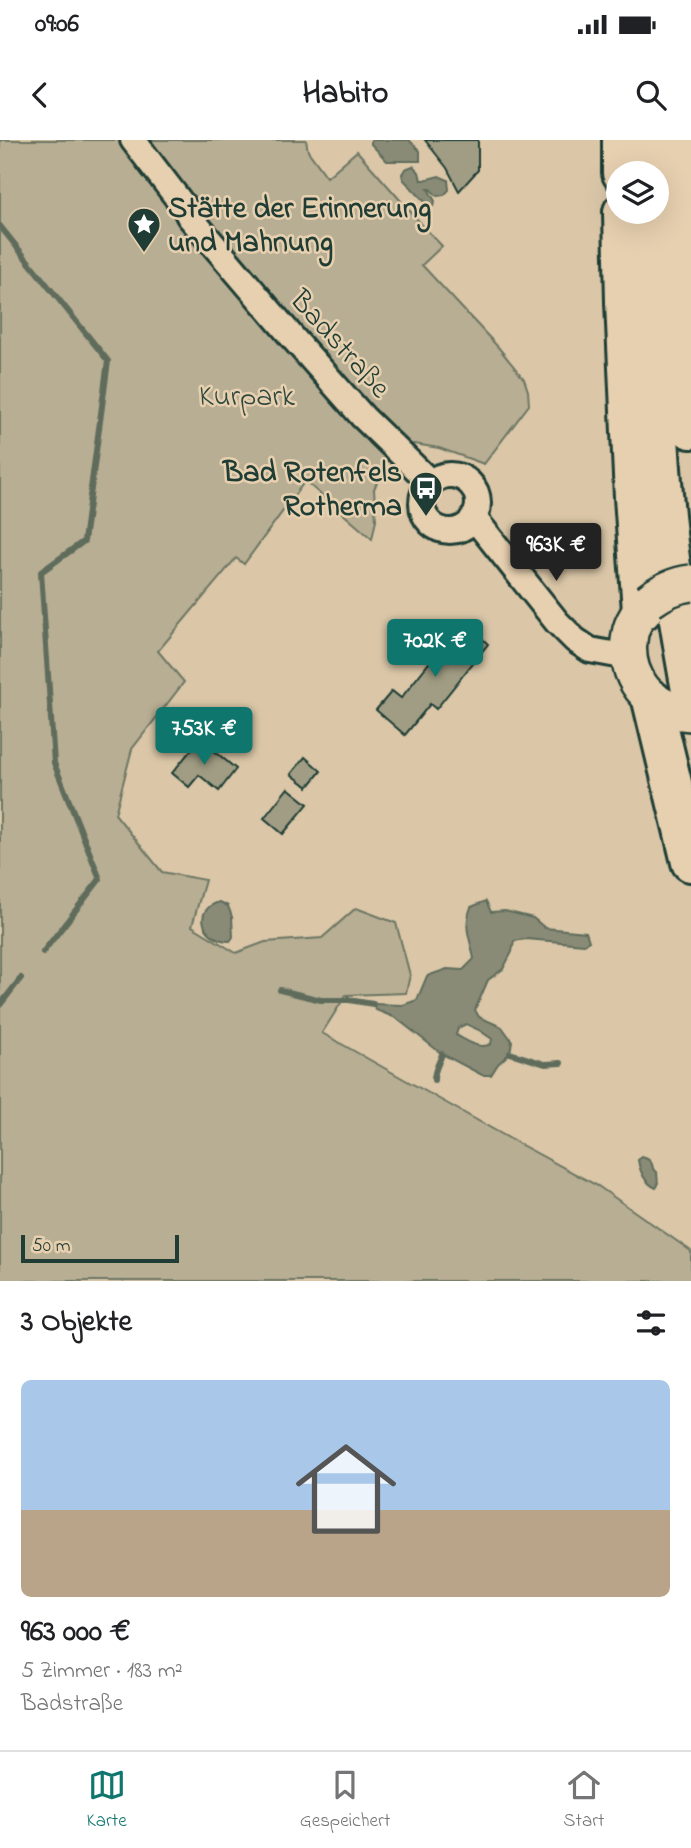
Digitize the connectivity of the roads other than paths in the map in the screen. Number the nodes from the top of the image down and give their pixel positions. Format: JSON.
{"nodes":[{"id":1,"x":133,"y":140,"type":"edge"},
{"id":2,"x":622,"y":140,"type":"edge"},
{"id":3,"x":650,"y":140,"type":"edge"},
{"id":4,"x":677,"y":140,"type":"edge"},
{"id":5,"x":622,"y":161,"type":"edge"},
{"id":6,"x":650,"y":161,"type":"edge"},
{"id":7,"x":623,"y":224,"type":"edge"},
{"id":8,"x":651,"y":224,"type":"edge"},
{"id":9,"x":691,"y":429,"type":"edge"},
{"id":10,"x":430,"y":483,"type":"junction"},
{"id":11,"x":472,"y":519,"type":"junction"},
{"id":12,"x":691,"y":583,"type":"edge"},
{"id":13,"x":645,"y":606,"type":"junction"},
{"id":14,"x":628,"y":657,"type":"junction"},
{"id":15,"x":675,"y":703,"type":"edge"},
{"id":16,"x":691,"y":862,"type":"edge"}],
"edges":[{"from":1,"to":10,"type":"street","name":"Badstraße"},
{"from":2,"to":5,"type":"main road"},
{"from":3,"to":6,"type":"main road"},
{"from":4,"to":9,"type":"main road"},
{"from":7,"to":13,"type":"main road"},
{"from":8,"to":15,"type":"main road"},
{"from":10,"to":11,"type":"street"},
{"from":10,"to":11,"type":"street"},
{"from":11,"to":14,"type":"street"},
{"from":12,"to":13,"type":"street","bridge":true},
{"from":13,"to":14,"type":"street"},
{"from":14,"to":15,"type":"street"},
{"from":15,"to":16,"type":"main road"}]}
